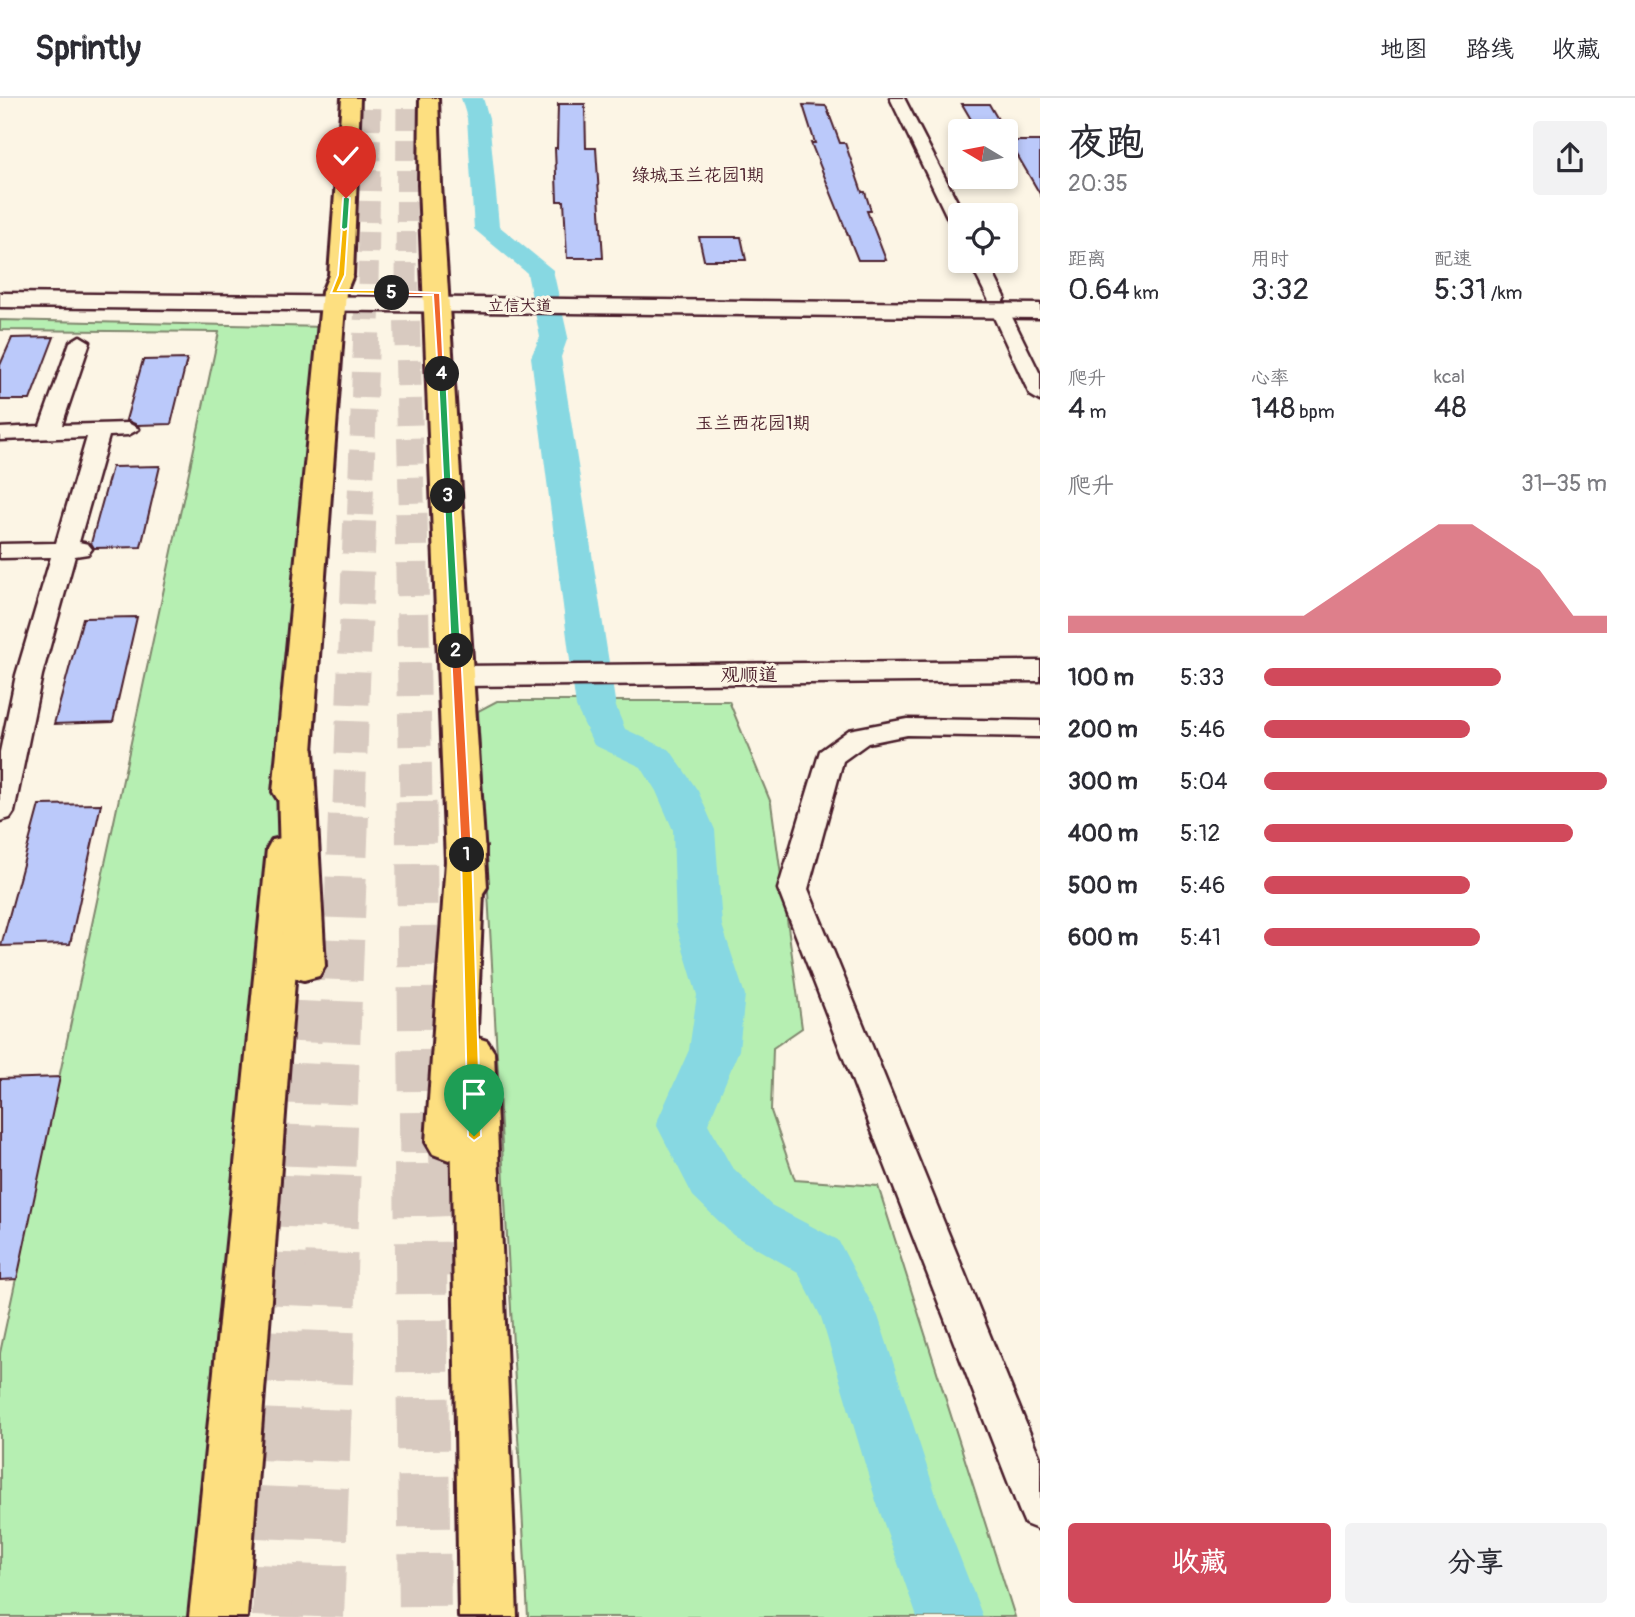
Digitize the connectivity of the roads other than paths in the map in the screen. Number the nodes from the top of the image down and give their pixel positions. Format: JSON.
{"nodes":[{"id":1,"x":351,"y":98,"type":"edge"},
{"id":2,"x":429,"y":98,"type":"edge"},
{"id":3,"x":897,"y":98,"type":"edge"},
{"id":4,"x":903,"y":98,"type":"edge"},
{"id":5,"x":949,"y":203,"type":"edge"},
{"id":6,"x":956,"y":203,"type":"edge"},
{"id":7,"x":985,"y":273,"type":"edge"},
{"id":8,"x":990,"y":273,"type":"edge"},
{"id":9,"x":0,"y":287,"type":"edge"},
{"id":10,"x":1040,"y":297,"type":"edge"},
{"id":11,"x":334,"y":298,"type":"junction"},
{"id":12,"x":436,"y":299,"type":"junction"},
{"id":13,"x":0,"y":300,"type":"edge"},
{"id":14,"x":1002,"y":304,"type":"junction"},
{"id":15,"x":1040,"y":311,"type":"edge"},
{"id":16,"x":80,"y":342,"type":"dead end"},
{"id":17,"x":1040,"y":378,"type":"edge"},
{"id":18,"x":1040,"y":395,"type":"edge"},
{"id":19,"x":128,"y":429,"type":"dead end"},
{"id":20,"x":100,"y":430,"type":"junction"},
{"id":21,"x":49,"y":432,"type":"junction"},
{"id":22,"x":0,"y":434,"type":"edge"},
{"id":23,"x":73,"y":549,"type":"junction"},
{"id":24,"x":0,"y":551,"type":"edge"},
{"id":25,"x":1040,"y":671,"type":"edge"},
{"id":26,"x":619,"y":677,"type":"junction"},
{"id":27,"x":1040,"y":677,"type":"edge"},
{"id":28,"x":457,"y":680,"type":"junction"},
{"id":29,"x":1040,"y":729,"type":"edge"},
{"id":30,"x":295,"y":750,"type":"junction"},
{"id":31,"x":4,"y":782,"type":"edge"},
{"id":32,"x":0,"y":813,"type":"edge"},
{"id":33,"x":466,"y":847,"type":"junction"},
{"id":34,"x":304,"y":966,"type":"tunnel mouth"},
{"id":35,"x":449,"y":1142,"type":"tunnel mouth"},
{"id":36,"x":1040,"y":1510,"type":"edge"},
{"id":37,"x":218,"y":1617,"type":"edge"},
{"id":38,"x":488,"y":1617,"type":"edge"}],
"edges":[{"from":1,"to":11,"type":"main road"},
{"from":2,"to":12,"type":"main road"},
{"from":3,"to":5,"type":"street"},
{"from":4,"to":6,"type":"street"},
{"from":7,"to":14,"type":"street"},
{"from":8,"to":14,"type":"street"},
{"from":9,"to":11,"type":"street","name":"立信大道"},
{"from":10,"to":14,"type":"street","name":"立信大道"},
{"from":11,"to":12,"type":"street","name":"立信大道"},
{"from":11,"to":13,"type":"street","name":"立信大道"},
{"from":11,"to":30,"type":"main road"},
{"from":12,"to":14,"type":"street","name":"立信大道"},
{"from":12,"to":28,"type":"main road"},
{"from":14,"to":15,"type":"street","name":"立信大道"},
{"from":14,"to":17,"type":"street"},
{"from":14,"to":18,"type":"street"},
{"from":16,"to":21,"type":"street"},
{"from":19,"to":20,"type":"street"},
{"from":20,"to":21,"type":"street"},
{"from":20,"to":23,"type":"street"},
{"from":21,"to":22,"type":"street"},
{"from":23,"to":24,"type":"street"},
{"from":23,"to":31,"type":"street"},
{"from":25,"to":26,"type":"street","name":"观顺道"},
{"from":26,"to":27,"type":"street","name":"观顺道"},
{"from":26,"to":28,"type":"street","name":"观顺道"},
{"from":28,"to":33,"type":"main road"},
{"from":29,"to":36,"type":"street"},
{"from":30,"to":34,"type":"main road"},
{"from":30,"to":37,"type":"main road"},
{"from":31,"to":32,"type":"street"},
{"from":33,"to":35,"type":"main road"},
{"from":33,"to":38,"type":"main road"}]}
